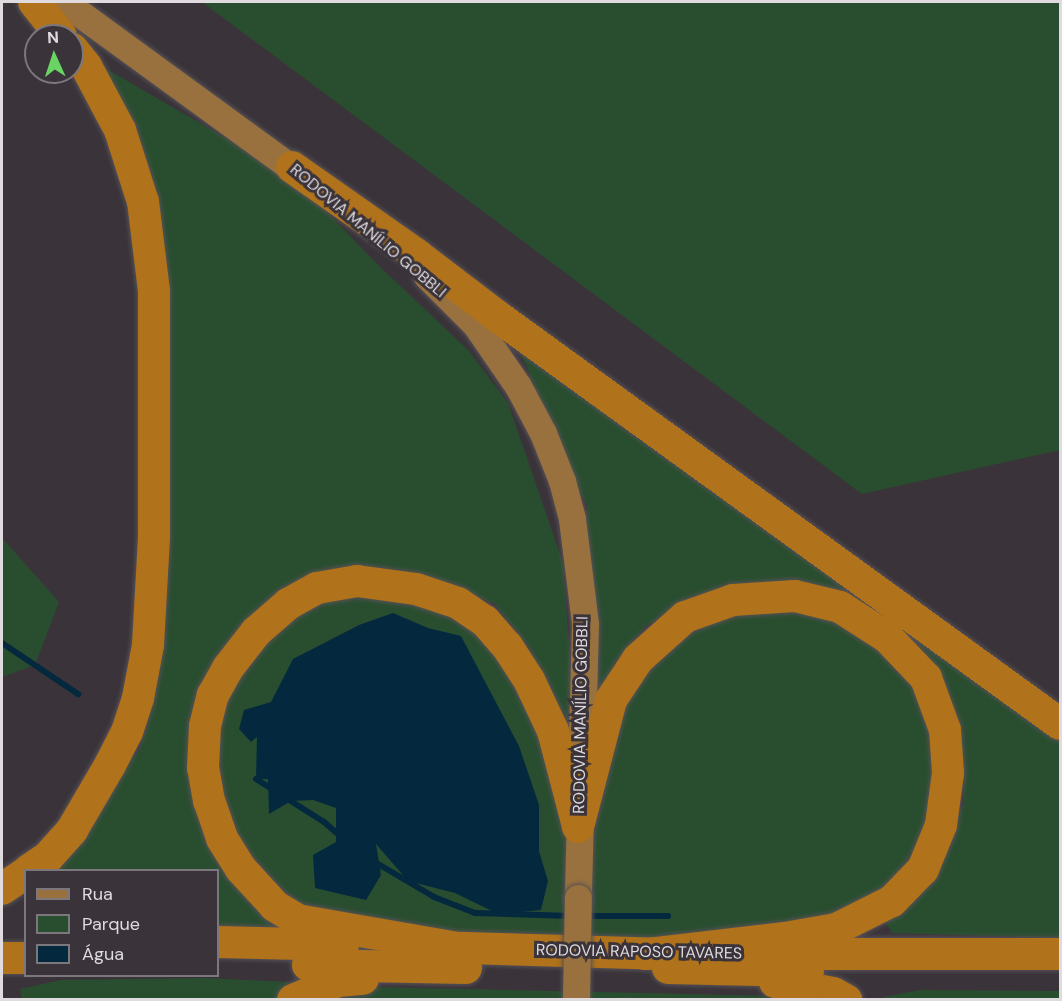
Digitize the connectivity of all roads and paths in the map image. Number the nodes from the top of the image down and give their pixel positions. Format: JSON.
{"nodes":[{"id":1,"x":34,"y":2,"type":"edge"},
{"id":2,"x":64,"y":2,"type":"edge"},
{"id":3,"x":52,"y":24,"type":"edge"},
{"id":4,"x":84,"y":64,"type":"edge"},
{"id":5,"x":292,"y":167,"type":"junction"},
{"id":6,"x":1060,"y":724,"type":"edge"},
{"id":7,"x":578,"y":827,"type":"junction"},
{"id":8,"x":30,"y":869,"type":"edge"},
{"id":9,"x":24,"y":874,"type":"edge"},
{"id":10,"x":2,"y":889,"type":"edge"},
{"id":11,"x":2,"y":938,"type":"edge"},
{"id":12,"x":24,"y":938,"type":"edge"},
{"id":13,"x":219,"y":942,"type":"edge"},
{"id":14,"x":1060,"y":954,"type":"edge"},
{"id":15,"x":2,"y":958,"type":"edge"},
{"id":16,"x":24,"y":958,"type":"edge"},
{"id":17,"x":461,"y":958,"type":"junction"},
{"id":18,"x":636,"y":961,"type":"junction"},
{"id":19,"x":219,"y":963,"type":"edge"},
{"id":20,"x":1060,"y":975,"type":"edge"},
{"id":21,"x":293,"y":999,"type":"edge"},
{"id":22,"x":576,"y":999,"type":"edge"},
{"id":23,"x":846,"y":999,"type":"edge"}],
"edges":[{"from":1,"to":3,"type":"highway"},
{"from":2,"to":5,"type":"main road","name":"RODOVIA MANÍLIO GOBBLI"},
{"from":4,"to":8,"type":"highway"},
{"from":5,"to":6,"type":"highway"},
{"from":5,"to":7,"type":"main road","name":"RODOVIA MANÍLIO GOBBLI"},
{"from":7,"to":17,"type":"highway"},
{"from":7,"to":18,"type":"highway"},
{"from":7,"to":22,"type":"main road","name":"RODOVIA MANÍLIO GOBBLI","bridge":true},
{"from":9,"to":10,"type":"highway"},
{"from":11,"to":12,"type":"highway"},
{"from":13,"to":17,"type":"highway","name":"RODOVIA RAPOSO TAVARES"},
{"from":14,"to":18,"type":"highway","name":"RODOVIA RAPOSO TAVARES"},
{"from":15,"to":16,"type":"highway"},
{"from":17,"to":18,"type":"highway","name":"RODOVIA RAPOSO TAVARES"},
{"from":17,"to":19,"type":"highway","name":"RODOVIA RAPOSO TAVARES"},
{"from":17,"to":21,"type":"highway"},
{"from":18,"to":20,"type":"highway","name":"RODOVIA RAPOSO TAVARES"},
{"from":18,"to":23,"type":"highway"}]}
